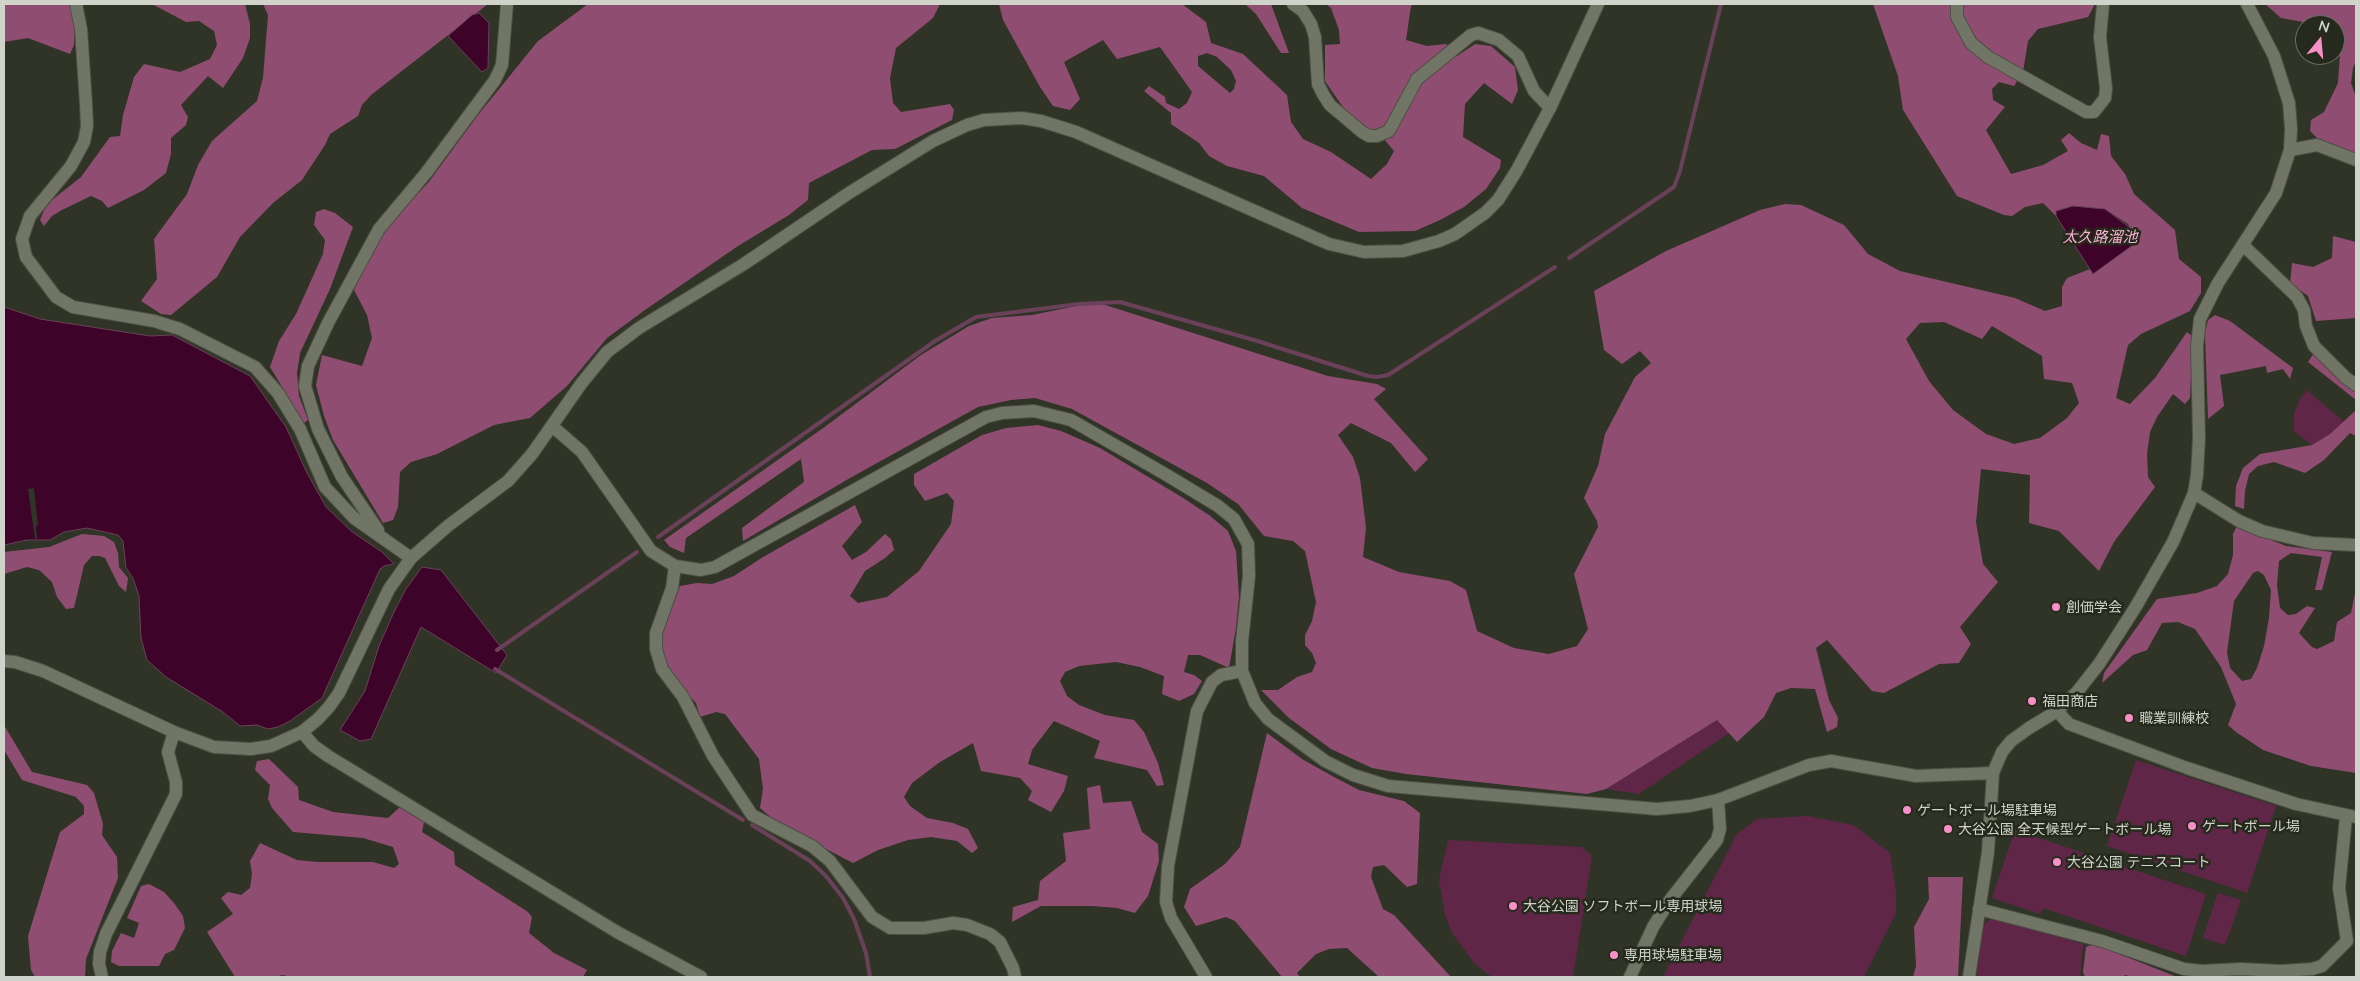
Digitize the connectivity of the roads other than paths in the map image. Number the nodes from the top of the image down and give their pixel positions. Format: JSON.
{"nodes":[{"id":1,"x":76,"y":4,"type":"edge"},
{"id":2,"x":506,"y":4,"type":"edge"},
{"id":3,"x":1293,"y":4,"type":"edge"},
{"id":4,"x":1598,"y":4,"type":"edge"},
{"id":5,"x":1957,"y":4,"type":"edge"},
{"id":6,"x":2103,"y":4,"type":"edge"},
{"id":7,"x":2247,"y":4,"type":"edge"},
{"id":8,"x":1550,"y":108,"type":"junction"},
{"id":9,"x":2290,"y":150,"type":"junction"},
{"id":10,"x":2356,"y":160,"type":"edge"},
{"id":11,"x":2243,"y":246,"type":"junction"},
{"id":12,"x":2356,"y":385,"type":"edge"},
{"id":13,"x":552,"y":426,"type":"junction"},
{"id":14,"x":2194,"y":493,"type":"junction"},
{"id":15,"x":388,"y":541,"type":"junction"},
{"id":16,"x":2356,"y":545,"type":"edge"},
{"id":17,"x":412,"y":558,"type":"junction"},
{"id":18,"x":675,"y":566,"type":"junction"},
{"id":19,"x":4,"y":661,"type":"edge"},
{"id":20,"x":1242,"y":671,"type":"junction"},
{"id":21,"x":2057,"y":711,"type":"junction"},
{"id":22,"x":174,"y":732,"type":"junction"},
{"id":23,"x":302,"y":732,"type":"junction"},
{"id":24,"x":1993,"y":773,"type":"junction"},
{"id":25,"x":1718,"y":800,"type":"junction"},
{"id":26,"x":2351,"y":817,"type":"edge"},
{"id":27,"x":1979,"y":909,"type":"junction"},
{"id":28,"x":102,"y":977,"type":"edge"},
{"id":29,"x":701,"y":977,"type":"edge"},
{"id":30,"x":1015,"y":977,"type":"edge"},
{"id":31,"x":1206,"y":977,"type":"edge"},
{"id":32,"x":1630,"y":977,"type":"edge"},
{"id":33,"x":1969,"y":977,"type":"edge"}],
"edges":[{"from":1,"to":15,"type":"street"},
{"from":2,"to":15,"type":"street"},
{"from":3,"to":8,"type":"street"},
{"from":4,"to":8,"type":"street"},
{"from":5,"to":6,"type":"street"},
{"from":7,"to":9,"type":"street"},
{"from":8,"to":13,"type":"street"},
{"from":9,"to":10,"type":"street"},
{"from":9,"to":11,"type":"street"},
{"from":11,"to":12,"type":"street"},
{"from":11,"to":14,"type":"street"},
{"from":13,"to":17,"type":"street"},
{"from":13,"to":18,"type":"street"},
{"from":14,"to":16,"type":"street"},
{"from":14,"to":21,"type":"street"},
{"from":15,"to":17,"type":"street"},
{"from":17,"to":23,"type":"street"},
{"from":18,"to":20,"type":"street"},
{"from":18,"to":30,"type":"street"},
{"from":19,"to":22,"type":"street"},
{"from":20,"to":25,"type":"street"},
{"from":20,"to":31,"type":"street"},
{"from":21,"to":24,"type":"street"},
{"from":21,"to":26,"type":"street"},
{"from":22,"to":23,"type":"street"},
{"from":22,"to":28,"type":"street"},
{"from":23,"to":29,"type":"street"},
{"from":24,"to":25,"type":"street"},
{"from":24,"to":27,"type":"street"},
{"from":25,"to":32,"type":"street"},
{"from":26,"to":27,"type":"street"},
{"from":27,"to":33,"type":"street"}]}
